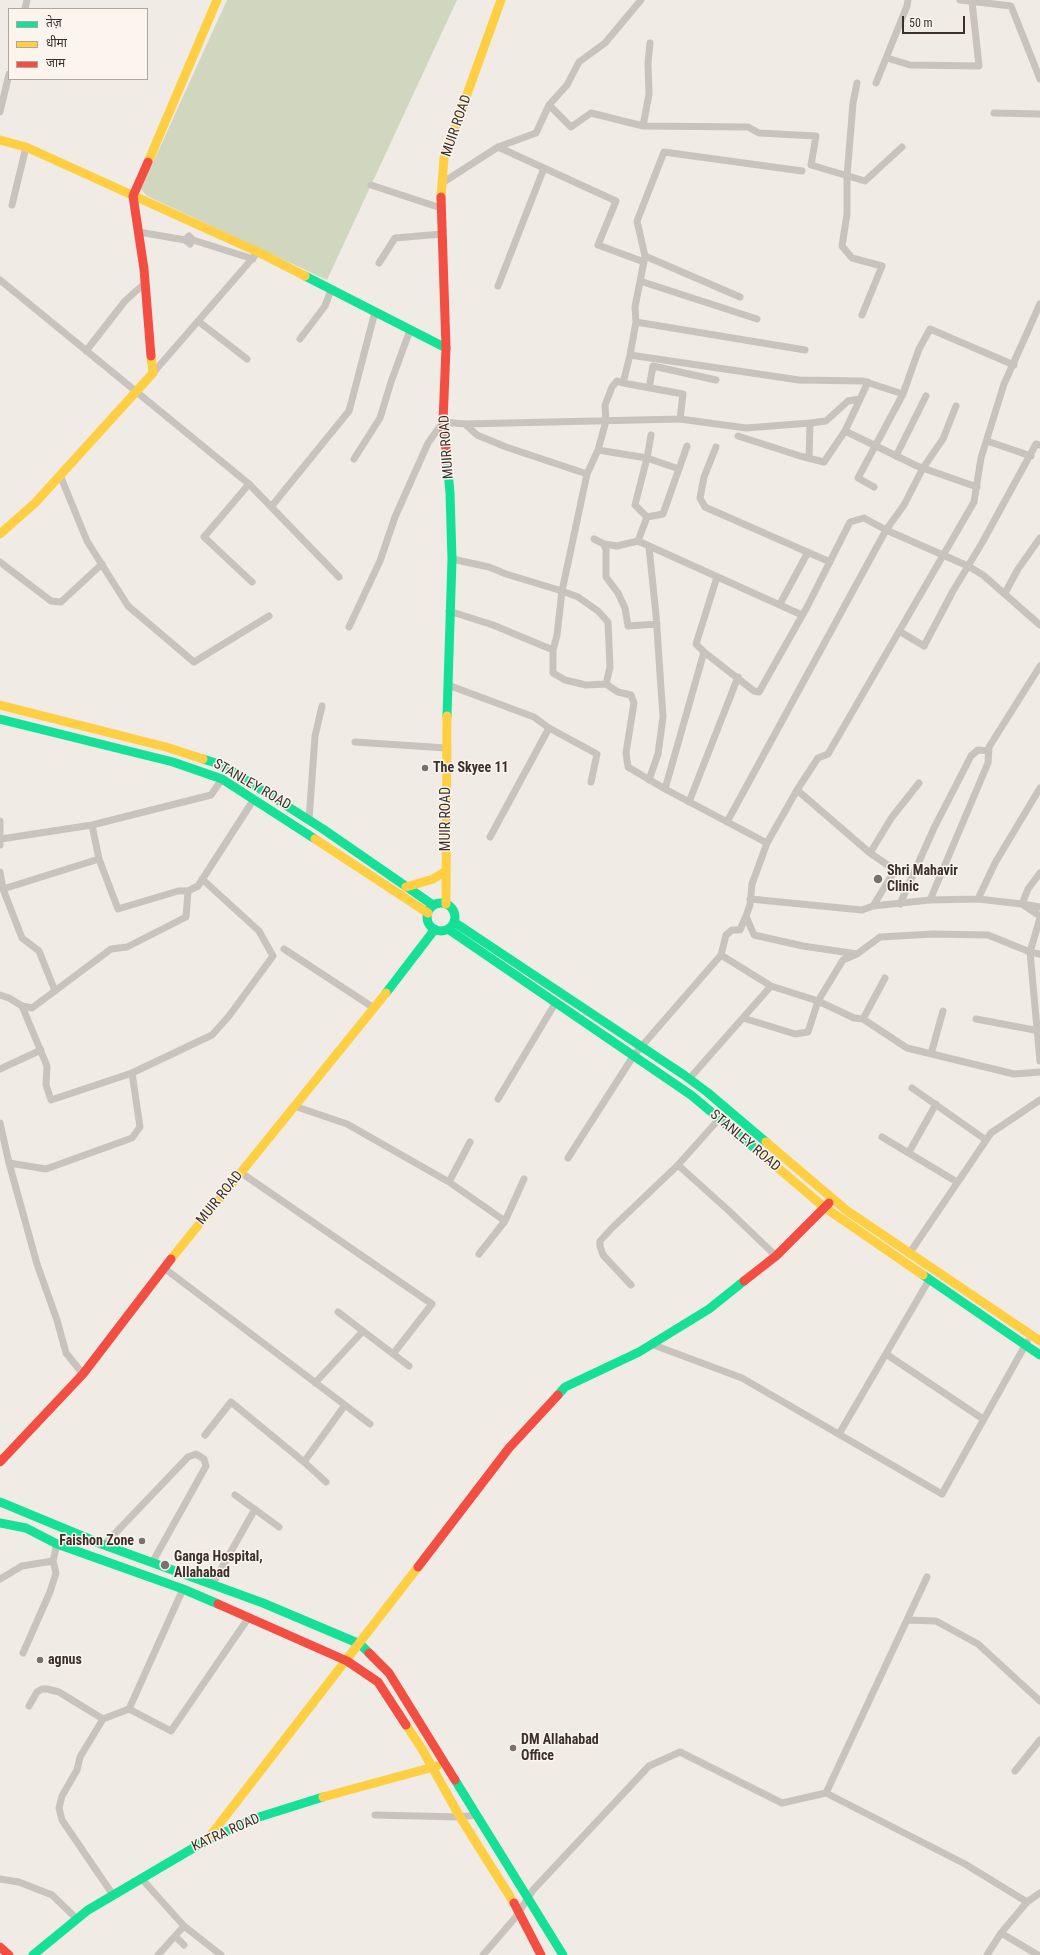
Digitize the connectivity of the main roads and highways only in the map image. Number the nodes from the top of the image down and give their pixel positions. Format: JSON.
{"nodes":[{"id":1,"x":217,"y":0,"type":"edge"},
{"id":2,"x":501,"y":0,"type":"edge"},
{"id":3,"x":0,"y":140,"type":"edge"},
{"id":4,"x":133,"y":196,"type":"junction"},
{"id":5,"x":446,"y":348,"type":"junction"},
{"id":6,"x":0,"y":534,"type":"edge"},
{"id":7,"x":0,"y":705,"type":"edge"},
{"id":8,"x":0,"y":719,"type":"edge"},
{"id":9,"x":446,"y":871,"type":"junction"},
{"id":10,"x":406,"y":886,"type":"junction"},
{"id":11,"x":446,"y":904,"type":"junction"},
{"id":12,"x":430,"y":909,"type":"junction"},
{"id":13,"x":451,"y":926,"type":"junction"},
{"id":14,"x":435,"y":929,"type":"junction"},
{"id":15,"x":832,"y":1199,"type":"junction"},
{"id":16,"x":824,"y":1208,"type":"junction"},
{"id":17,"x":1040,"y":1341,"type":"edge"},
{"id":18,"x":1040,"y":1355,"type":"edge"},
{"id":19,"x":0,"y":1462,"type":"edge"},
{"id":20,"x":0,"y":1502,"type":"edge"},
{"id":21,"x":0,"y":1523,"type":"edge"},
{"id":22,"x":360,"y":1644,"type":"junction"},
{"id":23,"x":347,"y":1661,"type":"junction"},
{"id":24,"x":444,"y":1764,"type":"junction"},
{"id":25,"x":431,"y":1767,"type":"junction"},
{"id":26,"x":207,"y":1840,"type":"junction"},
{"id":27,"x":0,"y":1947,"type":"edge"},
{"id":28,"x":563,"y":1954,"type":"edge"},
{"id":29,"x":9,"y":1955,"type":"edge"},
{"id":30,"x":33,"y":1955,"type":"edge"},
{"id":31,"x":541,"y":1955,"type":"edge"}],
"edges":[{"from":1,"to":4,"type":"main road"},
{"from":2,"to":5,"type":"main road","name":"MUIR ROAD"},
{"from":3,"to":4,"type":"main road"},
{"from":4,"to":5,"type":"main road"},
{"from":4,"to":6,"type":"main road"},
{"from":5,"to":9,"type":"main road","name":"MUIR ROAD"},
{"from":7,"to":10,"type":"main road","name":"STANLEY ROAD"},
{"from":8,"to":12,"type":"main road","name":"STANLEY ROAD"},
{"from":9,"to":10,"type":"main road"},
{"from":9,"to":11,"type":"main road","name":"MUIR ROAD"},
{"from":10,"to":12,"type":"main road","name":"STANLEY ROAD"},
{"from":11,"to":12,"type":"main road"},
{"from":11,"to":13,"type":"main road"},
{"from":12,"to":14,"type":"main road"},
{"from":13,"to":14,"type":"main road"},
{"from":13,"to":15,"type":"main road","name":"STANLEY ROAD"},
{"from":13,"to":16,"type":"main road","name":"STANLEY ROAD"},
{"from":14,"to":19,"type":"main road","name":"MUIR ROAD"},
{"from":15,"to":16,"type":"main road"},
{"from":15,"to":17,"type":"main road","name":"STANLEY ROAD"},
{"from":16,"to":18,"type":"main road","name":"STANLEY ROAD"},
{"from":16,"to":22,"type":"main road"},
{"from":20,"to":22,"type":"main road"},
{"from":21,"to":23,"type":"main road"},
{"from":22,"to":23,"type":"main road"},
{"from":22,"to":24,"type":"main road"},
{"from":23,"to":25,"type":"main road"},
{"from":23,"to":26,"type":"main road"},
{"from":24,"to":25,"type":"main road","name":"KATRA ROAD"},
{"from":24,"to":28,"type":"main road"},
{"from":25,"to":26,"type":"main road","name":"KATRA ROAD"},
{"from":25,"to":31,"type":"main road"},
{"from":26,"to":30,"type":"main road","name":"KATRA ROAD"},
{"from":27,"to":29,"type":"main road"}]}
